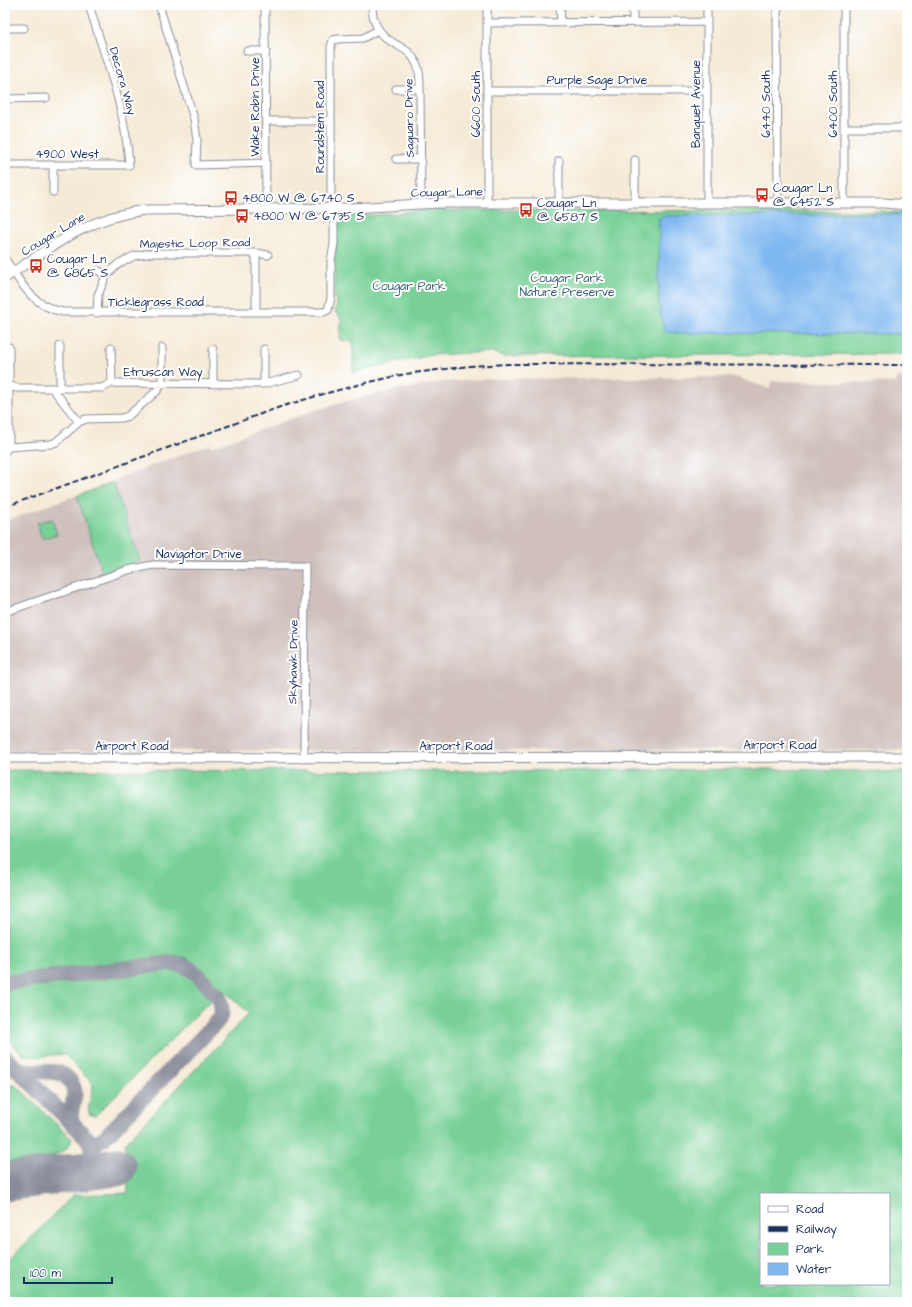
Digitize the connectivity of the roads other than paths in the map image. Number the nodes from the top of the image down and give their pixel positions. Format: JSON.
{"nodes":[{"id":1,"x":89,"y":5,"type":"edge"},
{"id":2,"x":159,"y":5,"type":"edge"},
{"id":3,"x":265,"y":5,"type":"edge"},
{"id":4,"x":372,"y":5,"type":"edge"},
{"id":5,"x":487,"y":5,"type":"edge"},
{"id":6,"x":560,"y":5,"type":"edge"},
{"id":7,"x":633,"y":5,"type":"edge"},
{"id":8,"x":707,"y":5,"type":"edge"},
{"id":9,"x":778,"y":5,"type":"edge"},
{"id":10,"x":844,"y":5,"type":"edge"},
{"id":11,"x":633,"y":22,"type":"junction"},
{"id":12,"x":707,"y":22,"type":"junction"},
{"id":13,"x":487,"y":23,"type":"junction"},
{"id":14,"x":560,"y":23,"type":"junction"},
{"id":15,"x":5,"y":28,"type":"edge"},
{"id":16,"x":24,"y":28,"type":"dead end"},
{"id":17,"x":378,"y":30,"type":"junction"},
{"id":18,"x":247,"y":51,"type":"dead end"},
{"id":19,"x":266,"y":51,"type":"junction"},
{"id":20,"x":396,"y":89,"type":"dead end"},
{"id":21,"x":420,"y":89,"type":"junction"},
{"id":22,"x":487,"y":91,"type":"junction"},
{"id":23,"x":707,"y":91,"type":"junction"},
{"id":24,"x":46,"y":98,"type":"dead end"},
{"id":25,"x":5,"y":99,"type":"edge"},
{"id":26,"x":266,"y":121,"type":"junction"},
{"id":27,"x":331,"y":121,"type":"junction"},
{"id":28,"x":844,"y":128,"type":"junction"},
{"id":29,"x":907,"y":128,"type":"edge"},
{"id":30,"x":396,"y":159,"type":"dead end"},
{"id":31,"x":421,"y":159,"type":"junction"},
{"id":32,"x":635,"y":160,"type":"dead end"},
{"id":33,"x":559,"y":161,"type":"dead end"},
{"id":34,"x":266,"y":163,"type":"junction"},
{"id":35,"x":53,"y":165,"type":"junction"},
{"id":36,"x":129,"y":165,"type":"joint"},
{"id":37,"x":5,"y":166,"type":"edge"},
{"id":38,"x":53,"y":192,"type":"dead end"},
{"id":39,"x":487,"y":203,"type":"junction"},
{"id":40,"x":559,"y":203,"type":"junction"},
{"id":41,"x":635,"y":203,"type":"junction"},
{"id":42,"x":707,"y":203,"type":"junction"},
{"id":43,"x":778,"y":203,"type":"junction"},
{"id":44,"x":844,"y":203,"type":"junction"},
{"id":45,"x":421,"y":204,"type":"junction"},
{"id":46,"x":907,"y":205,"type":"edge"},
{"id":47,"x":333,"y":208,"type":"junction"},
{"id":48,"x":266,"y":209,"type":"junction"},
{"id":49,"x":256,"y":253,"type":"junction"},
{"id":50,"x":268,"y":255,"type":"dead end"},
{"id":51,"x":5,"y":259,"type":"edge"},
{"id":52,"x":99,"y":271,"type":"dead end"},
{"id":53,"x":14,"y":272,"type":"junction"},
{"id":54,"x":106,"y":276,"type":"junction"},
{"id":55,"x":5,"y":278,"type":"edge"},
{"id":56,"x":329,"y":309,"type":"joint"},
{"id":57,"x":256,"y":312,"type":"junction"},
{"id":58,"x":96,"y":313,"type":"junction"},
{"id":59,"x":60,"y":346,"type":"dead end"},
{"id":60,"x":9,"y":347,"type":"dead end"},
{"id":61,"x":111,"y":347,"type":"dead end"},
{"id":62,"x":162,"y":348,"type":"dead end"},
{"id":63,"x":213,"y":349,"type":"dead end"},
{"id":64,"x":264,"y":350,"type":"dead end"},
{"id":65,"x":299,"y":375,"type":"dead end"},
{"id":66,"x":112,"y":383,"type":"junction"},
{"id":67,"x":162,"y":383,"type":"junction"},
{"id":68,"x":213,"y":383,"type":"junction"},
{"id":69,"x":7,"y":384,"type":"edge"},
{"id":70,"x":264,"y":384,"type":"junction"},
{"id":71,"x":52,"y":388,"type":"junction"},
{"id":72,"x":60,"y":388,"type":"junction"},
{"id":73,"x":79,"y":422,"type":"junction"},
{"id":74,"x":7,"y":449,"type":"edge"},
{"id":75,"x":305,"y":566,"type":"joint"},
{"id":76,"x":5,"y":612,"type":"edge"},
{"id":77,"x":907,"y":757,"type":"edge"},
{"id":78,"x":5,"y":758,"type":"edge"},
{"id":79,"x":304,"y":758,"type":"junction"}],
"edges":[{"from":1,"to":36,"type":"street","name":"Decora Way"},
{"from":2,"to":34,"type":"street"},
{"from":3,"to":19,"type":"street","name":"Wake Robin Drive"},
{"from":4,"to":17,"type":"street"},
{"from":5,"to":13,"type":"street","name":"6600 South"},
{"from":6,"to":14,"type":"street"},
{"from":7,"to":11,"type":"street"},
{"from":8,"to":12,"type":"street","name":"Banquet Avenue"},
{"from":9,"to":43,"type":"street","name":"6440 South"},
{"from":10,"to":28,"type":"street","name":"6400 South"},
{"from":11,"to":12,"type":"street"},
{"from":11,"to":14,"type":"street"},
{"from":12,"to":23,"type":"street","name":"Banquet Avenue"},
{"from":13,"to":14,"type":"street"},
{"from":13,"to":22,"type":"street","name":"6600 South"},
{"from":15,"to":16,"type":"street"},
{"from":17,"to":21,"type":"street","name":"Saguaro Drive"},
{"from":17,"to":27,"type":"street","name":"Roundstem Road"},
{"from":18,"to":19,"type":"street"},
{"from":19,"to":26,"type":"street","name":"Wake Robin Drive"},
{"from":20,"to":21,"type":"street"},
{"from":21,"to":31,"type":"street","name":"Saguaro Drive"},
{"from":22,"to":23,"type":"street","name":"Purple Sage Drive"},
{"from":22,"to":39,"type":"street","name":"6600 South"},
{"from":23,"to":42,"type":"street","name":"Banquet Avenue"},
{"from":24,"to":25,"type":"street"},
{"from":26,"to":27,"type":"street"},
{"from":26,"to":34,"type":"street","name":"Wake Robin Drive"},
{"from":27,"to":47,"type":"street","name":"Roundstem Road"},
{"from":28,"to":29,"type":"street"},
{"from":28,"to":44,"type":"street","name":"6400 South"},
{"from":30,"to":31,"type":"street"},
{"from":31,"to":45,"type":"street","name":"Saguaro Drive"},
{"from":32,"to":41,"type":"street"},
{"from":33,"to":40,"type":"street"},
{"from":34,"to":48,"type":"street","name":"Wake Robin Drive"},
{"from":35,"to":36,"type":"street","name":"4900 West"},
{"from":35,"to":37,"type":"street","name":"4900 West"},
{"from":35,"to":38,"type":"street"},
{"from":39,"to":40,"type":"main road","name":"Cougar Lane"},
{"from":39,"to":45,"type":"main road","name":"Cougar Lane"},
{"from":40,"to":41,"type":"main road","name":"Cougar Lane"},
{"from":41,"to":42,"type":"main road","name":"Cougar Lane"},
{"from":42,"to":43,"type":"main road","name":"Cougar Lane"},
{"from":43,"to":44,"type":"main road","name":"Cougar Lane"},
{"from":44,"to":46,"type":"main road","name":"Cougar Lane"},
{"from":45,"to":47,"type":"main road","name":"Cougar Lane"},
{"from":47,"to":48,"type":"main road","name":"Cougar Lane"},
{"from":47,"to":56,"type":"street","name":"Roundstem Road"},
{"from":48,"to":53,"type":"main road","name":"Cougar Lane"},
{"from":49,"to":50,"type":"street","name":"Majestic Loop Road"},
{"from":49,"to":54,"type":"street","name":"Majestic Loop Road"},
{"from":49,"to":57,"type":"street"},
{"from":51,"to":53,"type":"street","name":"Ticklegrass Road"},
{"from":52,"to":54,"type":"street"},
{"from":53,"to":55,"type":"main road","name":"Cougar Lane"},
{"from":53,"to":58,"type":"street","name":"Ticklegrass Road"},
{"from":54,"to":58,"type":"street","name":"Majestic Loop Road"},
{"from":56,"to":57,"type":"street","name":"Ticklegrass Road"},
{"from":57,"to":58,"type":"street","name":"Ticklegrass Road"},
{"from":59,"to":72,"type":"street"},
{"from":60,"to":69,"type":"street"},
{"from":61,"to":66,"type":"street"},
{"from":62,"to":67,"type":"street"},
{"from":63,"to":68,"type":"street"},
{"from":64,"to":70,"type":"street"},
{"from":65,"to":70,"type":"street","name":"Etruscan Way"},
{"from":66,"to":67,"type":"street","name":"Etruscan Way"},
{"from":66,"to":72,"type":"street","name":"Etruscan Way"},
{"from":67,"to":68,"type":"street","name":"Etruscan Way"},
{"from":67,"to":73,"type":"street"},
{"from":68,"to":70,"type":"street","name":"Etruscan Way"},
{"from":69,"to":71,"type":"street","name":"Etruscan Way"},
{"from":69,"to":74,"type":"street"},
{"from":71,"to":72,"type":"street","name":"Etruscan Way"},
{"from":71,"to":73,"type":"street"},
{"from":73,"to":74,"type":"street"},
{"from":75,"to":76,"type":"street","name":"Navigator Drive"},
{"from":75,"to":79,"type":"street","name":"Skyhawk Drive"},
{"from":77,"to":79,"type":"main road","name":"Airport Road"},
{"from":78,"to":79,"type":"main road","name":"Airport Road"}]}
